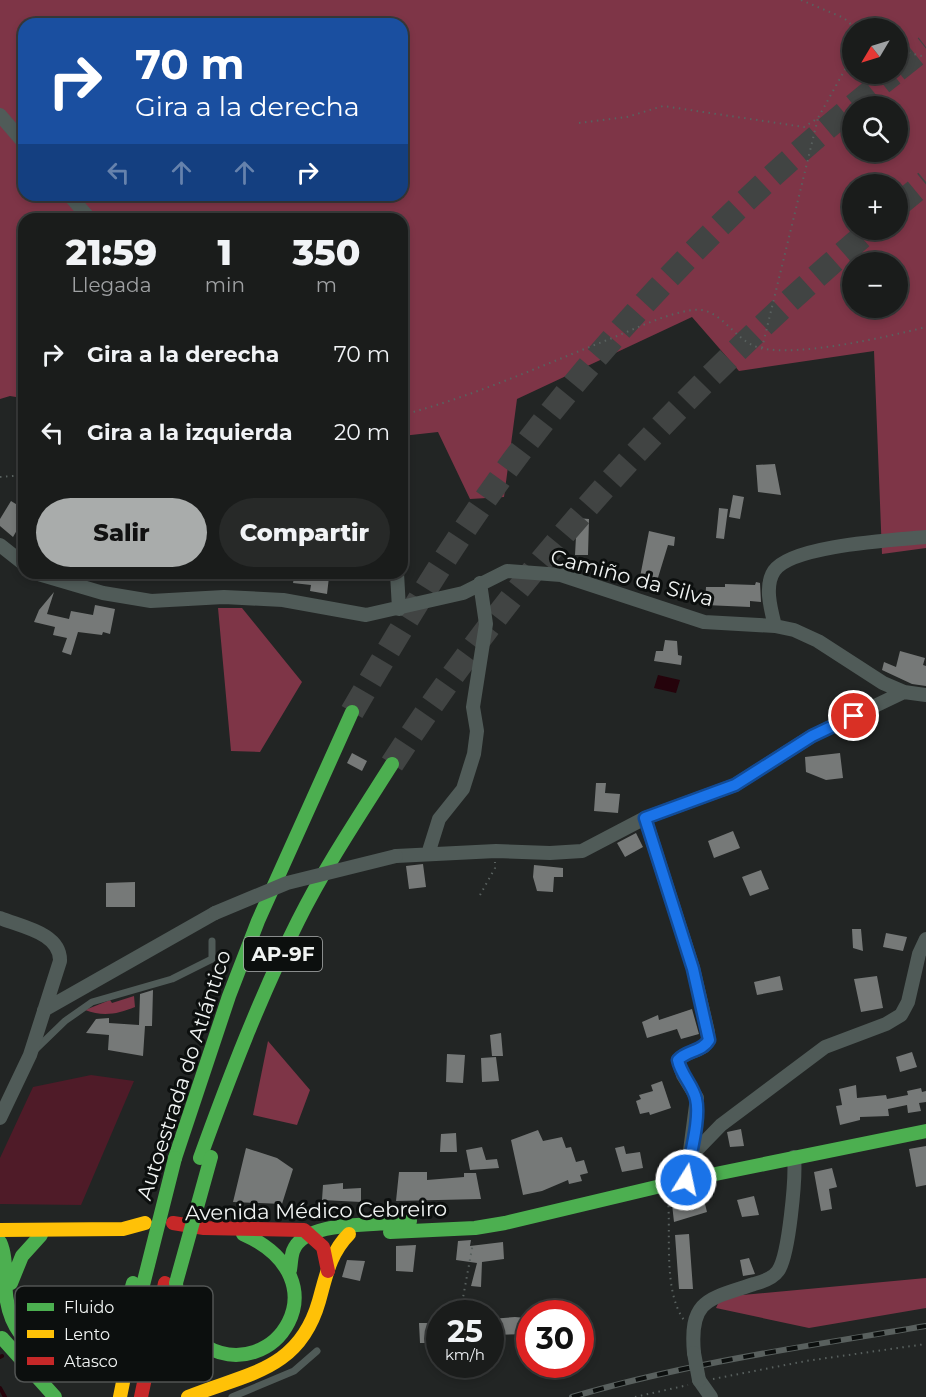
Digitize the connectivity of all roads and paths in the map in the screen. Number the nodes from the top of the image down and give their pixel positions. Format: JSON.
{"nodes":[{"id":1,"x":801,"y":0,"type":"edge"},
{"id":2,"x":844,"y":18,"type":"edge"},
{"id":3,"x":908,"y":53,"type":"edge"},
{"id":4,"x":926,"y":57,"type":"edge"},
{"id":5,"x":842,"y":75,"type":"edge"},
{"id":6,"x":0,"y":115,"type":"edge"},
{"id":7,"x":818,"y":118,"type":"junction"},
{"id":8,"x":579,"y":123,"type":"dead end"},
{"id":9,"x":18,"y":136,"type":"edge"},
{"id":10,"x":74,"y":201,"type":"edge"},
{"id":11,"x":85,"y":213,"type":"edge"},
{"id":12,"x":926,"y":327,"type":"edge"},
{"id":13,"x":762,"y":348,"type":"junction"},
{"id":14,"x":408,"y":413,"type":"edge"},
{"id":15,"x":18,"y":476,"type":"edge"},
{"id":16,"x":0,"y":477,"type":"edge"},
{"id":17,"x":926,"y":537,"type":"edge"},
{"id":18,"x":0,"y":545,"type":"edge"},
{"id":19,"x":18,"y":559,"type":"edge"},
{"id":20,"x":54,"y":579,"type":"edge"},
{"id":21,"x":397,"y":579,"type":"edge"},
{"id":22,"x":480,"y":583,"type":"junction"},
{"id":23,"x":399,"y":609,"type":"junction"},
{"id":24,"x":775,"y":626,"type":"junction"},
{"id":25,"x":904,"y":692,"type":"junction"},
{"id":26,"x":926,"y":695,"type":"edge"},
{"id":27,"x":352,"y":712,"type":"tunnel mouth"},
{"id":28,"x":392,"y":764,"type":"tunnel mouth"},
{"id":29,"x":645,"y":818,"type":"junction"},
{"id":30,"x":496,"y":851,"type":"junction"},
{"id":31,"x":428,"y":854,"type":"junction"},
{"id":32,"x":480,"y":895,"type":"dead end"},
{"id":33,"x":0,"y":918,"type":"edge"},
{"id":34,"x":926,"y":939,"type":"edge"},
{"id":35,"x":212,"y":941,"type":"dead end"},
{"id":36,"x":44,"y":1010,"type":"junction"},
{"id":37,"x":30,"y":1055,"type":"junction"},
{"id":38,"x":0,"y":1118,"type":"edge"},
{"id":39,"x":926,"y":1131,"type":"edge"},
{"id":40,"x":794,"y":1157,"type":"junction"},
{"id":41,"x":690,"y":1158,"type":"junction"},
{"id":42,"x":686,"y":1180,"type":"junction"},
{"id":43,"x":667,"y":1185,"type":"junction"},
{"id":44,"x":524,"y":1217,"type":"junction"},
{"id":45,"x":410,"y":1221,"type":"junction"},
{"id":46,"x":173,"y":1222,"type":"junction"},
{"id":47,"x":0,"y":1223,"type":"edge"},
{"id":48,"x":145,"y":1223,"type":"junction"},
{"id":49,"x":475,"y":1228,"type":"junction"},
{"id":50,"x":0,"y":1232,"type":"edge"},
{"id":51,"x":308,"y":1232,"type":"junction"},
{"id":52,"x":349,"y":1233,"type":"junction"},
{"id":53,"x":243,"y":1234,"type":"junction"},
{"id":54,"x":41,"y":1235,"type":"junction"},
{"id":55,"x":0,"y":1242,"type":"edge"},
{"id":56,"x":290,"y":1270,"type":"junction"},
{"id":57,"x":328,"y":1271,"type":"junction"},
{"id":58,"x":170,"y":1283,"type":"junction"},
{"id":59,"x":138,"y":1284,"type":"edge"},
{"id":60,"x":169,"y":1286,"type":"edge"},
{"id":61,"x":171,"y":1286,"type":"edge"},
{"id":62,"x":462,"y":1300,"type":"edge"},
{"id":63,"x":8,"y":1312,"type":"junction"},
{"id":64,"x":15,"y":1324,"type":"edge"},
{"id":65,"x":692,"y":1330,"type":"junction"},
{"id":66,"x":0,"y":1333,"type":"edge"},
{"id":67,"x":926,"y":1344,"type":"edge"},
{"id":68,"x":316,"y":1351,"type":"dead end"},
{"id":69,"x":15,"y":1353,"type":"edge"},
{"id":70,"x":213,"y":1353,"type":"edge"},
{"id":71,"x":44,"y":1382,"type":"edge"},
{"id":72,"x":122,"y":1382,"type":"edge"},
{"id":73,"x":145,"y":1382,"type":"edge"},
{"id":74,"x":701,"y":1382,"type":"junction"},
{"id":75,"x":55,"y":1397,"type":"edge"},
{"id":76,"x":120,"y":1397,"type":"edge"},
{"id":77,"x":141,"y":1397,"type":"edge"},
{"id":78,"x":188,"y":1397,"type":"edge"},
{"id":79,"x":232,"y":1397,"type":"edge"},
{"id":80,"x":635,"y":1397,"type":"edge"},
{"id":81,"x":711,"y":1397,"type":"edge"}],
"edges":[{"from":1,"to":2,"type":"path"},
{"from":3,"to":4,"type":"path"},
{"from":5,"to":7,"type":"path"},
{"from":6,"to":9,"type":"street"},
{"from":7,"to":8,"type":"path"},
{"from":7,"to":13,"type":"path"},
{"from":10,"to":11,"type":"street"},
{"from":12,"to":13,"type":"path"},
{"from":13,"to":14,"type":"path"},
{"from":15,"to":16,"type":"path"},
{"from":17,"to":24,"type":"street"},
{"from":18,"to":19,"type":"street"},
{"from":20,"to":23,"type":"street","name":"Camiño da Silva"},
{"from":21,"to":23,"type":"street"},
{"from":22,"to":23,"type":"street","name":"Camiño da Silva"},
{"from":22,"to":24,"type":"street","name":"Camiño da Silva"},
{"from":22,"to":31,"type":"street"},
{"from":24,"to":25,"type":"street","name":"Camiño da Silva"},
{"from":25,"to":26,"type":"street","name":"Camiño da Silva"},
{"from":25,"to":29,"type":"street"},
{"from":27,"to":59,"type":"main road","name":"Autoestrada do Atlántico","number":"AP-9F","bridge":true},
{"from":28,"to":58,"type":"main road","number":"AP-9F","bridge":true},
{"from":29,"to":30,"type":"street"},
{"from":29,"to":41,"type":"street"},
{"from":30,"to":31,"type":"street"},
{"from":30,"to":32,"type":"path"},
{"from":31,"to":36,"type":"street","bridge":true},
{"from":33,"to":36,"type":"street"},
{"from":34,"to":41,"type":"street"},
{"from":35,"to":37,"type":"lane"},
{"from":36,"to":37,"type":"street"},
{"from":37,"to":38,"type":"street"},
{"from":39,"to":40,"type":"main road","name":"Avenida Médico Cebreiro"},
{"from":40,"to":42,"type":"main road","name":"Avenida Médico Cebreiro"},
{"from":40,"to":65,"type":"street"},
{"from":41,"to":42,"type":"street"},
{"from":42,"to":43,"type":"main road","name":"Avenida Médico Cebreiro"},
{"from":43,"to":44,"type":"main road","name":"Avenida Médico Cebreiro"},
{"from":43,"to":65,"type":"path"},
{"from":44,"to":45,"type":"main road","name":"Avenida Médico Cebreiro"},
{"from":44,"to":49,"type":"main road","name":"Avenida Médico Cebreiro"},
{"from":45,"to":46,"type":"main road","name":"Avenida Médico Cebreiro"},
{"from":45,"to":51,"type":"main road"},
{"from":46,"to":48,"type":"main road","name":"Avenida Médico Cebreiro"},
{"from":46,"to":51,"type":"main road"},
{"from":47,"to":48,"type":"main road","name":"Avenida Médico Cebreiro"},
{"from":48,"to":50,"type":"main road"},
{"from":49,"to":52,"type":"main road","name":"Avenida Médico Cebreiro"},
{"from":49,"to":62,"type":"path"},
{"from":50,"to":54,"type":"main road","name":"Avenida Médico Cebreiro"},
{"from":51,"to":52,"type":"main road","name":"Avenida Médico Cebreiro"},
{"from":51,"to":53,"type":"main road","name":"Avenida Médico Cebreiro"},
{"from":51,"to":56,"type":"main road"},
{"from":51,"to":57,"type":"main road"},
{"from":52,"to":57,"type":"main road"},
{"from":53,"to":54,"type":"main road","name":"Avenida Médico Cebreiro"},
{"from":53,"to":56,"type":"main road"},
{"from":54,"to":63,"type":"main road"},
{"from":55,"to":63,"type":"main road"},
{"from":56,"to":70,"type":"main road"},
{"from":57,"to":78,"type":"main road"},
{"from":58,"to":60,"type":"main road"},
{"from":58,"to":61,"type":"main road"},
{"from":63,"to":64,"type":"main road"},
{"from":65,"to":74,"type":"street","bridge":true},
{"from":66,"to":69,"type":"main road"},
{"from":67,"to":74,"type":"path"},
{"from":68,"to":79,"type":"lane"},
{"from":71,"to":75,"type":"main road"},
{"from":72,"to":76,"type":"main road","name":"Autoestrada do Atlántico","number":"AP-9F"},
{"from":73,"to":77,"type":"main road"},
{"from":74,"to":80,"type":"path"},
{"from":74,"to":81,"type":"street"}]}
